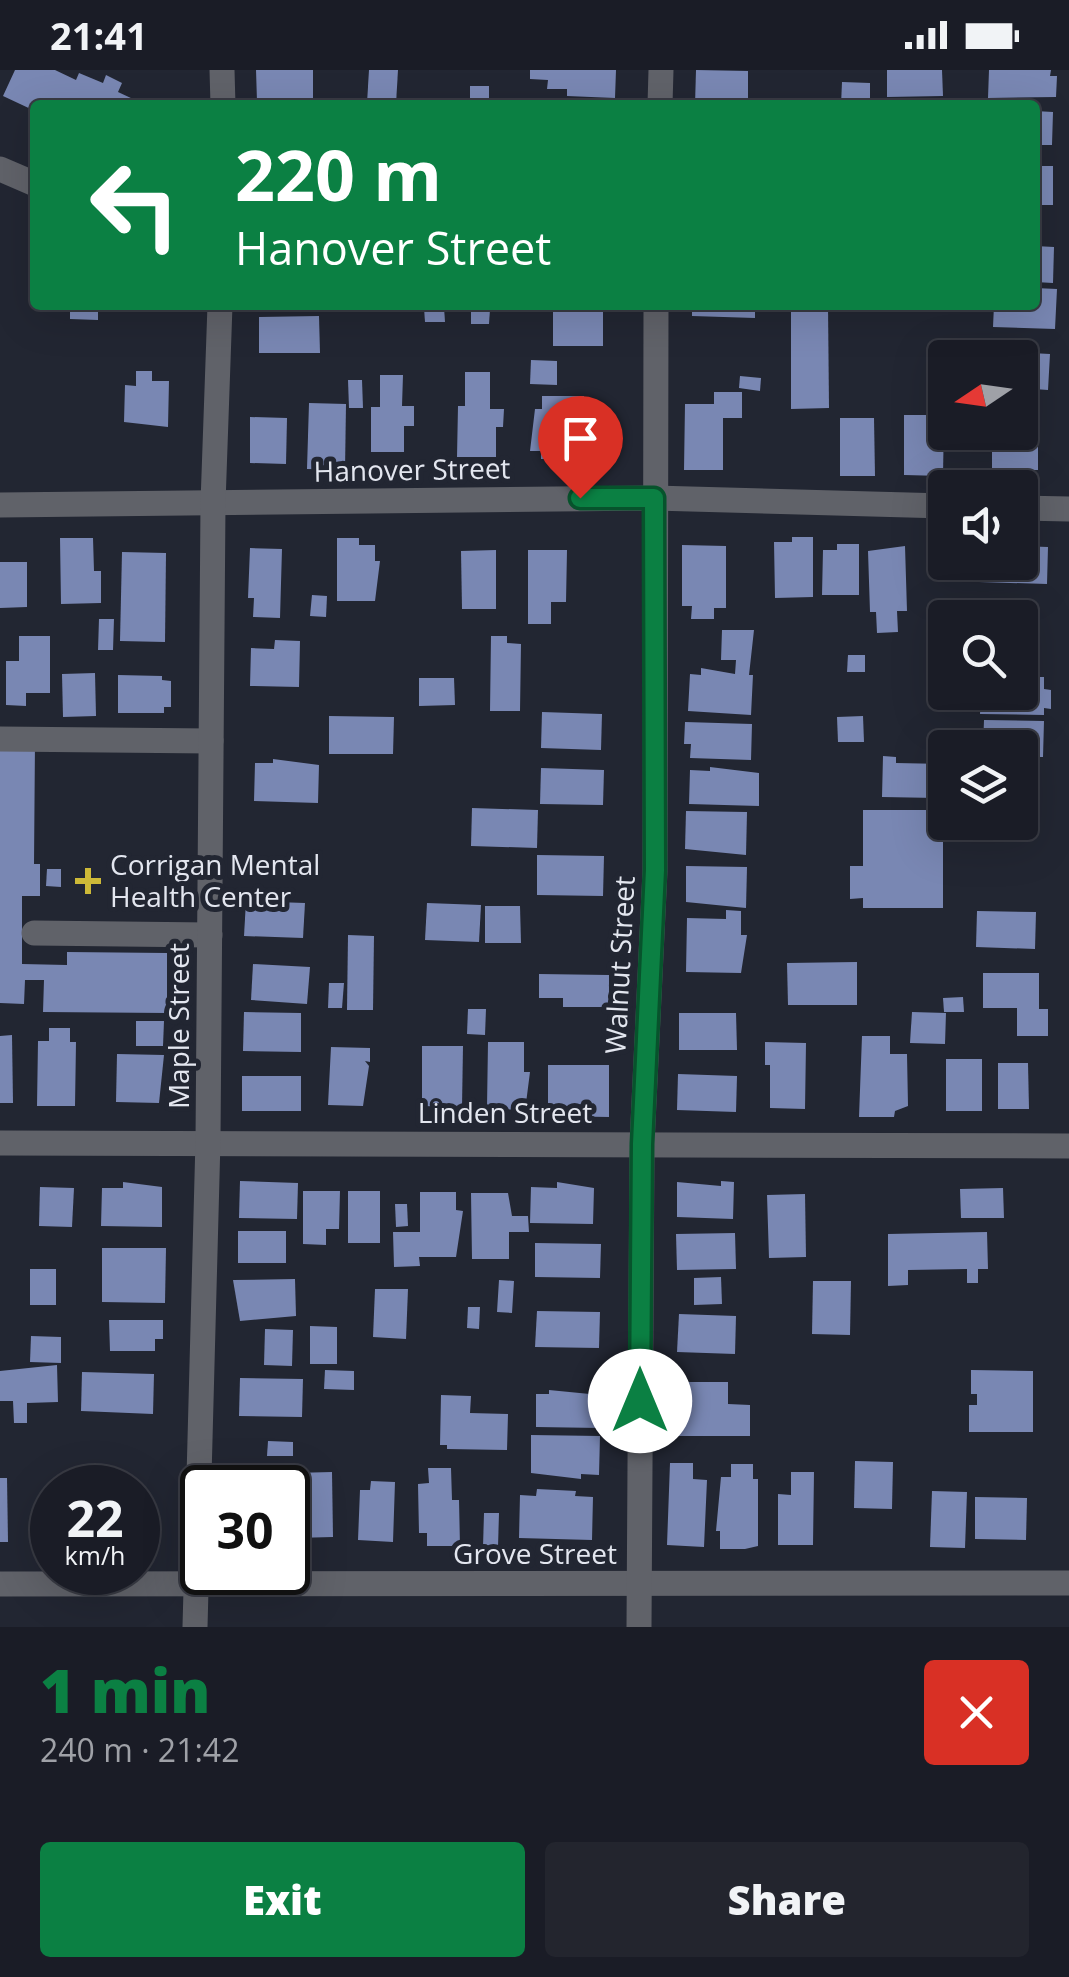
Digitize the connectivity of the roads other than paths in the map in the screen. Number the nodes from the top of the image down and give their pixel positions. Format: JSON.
{"nodes":[{"id":1,"x":222,"y":70,"type":"edge"},
{"id":2,"x":661,"y":70,"type":"edge"},
{"id":3,"x":224,"y":100,"type":"edge"},
{"id":4,"x":660,"y":100,"type":"edge"},
{"id":5,"x":0,"y":168,"type":"edge"},
{"id":6,"x":30,"y":182,"type":"edge"},
{"id":7,"x":220,"y":310,"type":"edge"},
{"id":8,"x":656,"y":310,"type":"edge"},
{"id":9,"x":654,"y":498,"type":"junction"},
{"id":10,"x":212,"y":503,"type":"junction"},
{"id":11,"x":0,"y":504,"type":"edge"},
{"id":12,"x":928,"y":506,"type":"edge"},
{"id":13,"x":1038,"y":508,"type":"edge"},
{"id":14,"x":1069,"y":509,"type":"edge"},
{"id":15,"x":0,"y":739,"type":"edge"},
{"id":16,"x":211,"y":741,"type":"junction"},
{"id":17,"x":34,"y":933,"type":"dead end"},
{"id":18,"x":210,"y":935,"type":"junction"},
{"id":19,"x":208,"y":1140,"type":"junction"},
{"id":20,"x":0,"y":1143,"type":"edge"},
{"id":21,"x":642,"y":1144,"type":"junction"},
{"id":22,"x":1069,"y":1146,"type":"edge"},
{"id":23,"x":198,"y":1465,"type":"edge"},
{"id":24,"x":0,"y":1584,"type":"edge"},
{"id":25,"x":180,"y":1584,"type":"edge"},
{"id":26,"x":310,"y":1584,"type":"edge"},
{"id":27,"x":640,"y":1584,"type":"junction"},
{"id":28,"x":1069,"y":1584,"type":"edge"},
{"id":29,"x":194,"y":1595,"type":"edge"},
{"id":30,"x":195,"y":1627,"type":"edge"},
{"id":31,"x":639,"y":1627,"type":"edge"}],
"edges":[{"from":1,"to":3,"type":"street"},
{"from":2,"to":4,"type":"street"},
{"from":5,"to":6,"type":"street"},
{"from":7,"to":10,"type":"street","name":"Maple Street"},
{"from":8,"to":9,"type":"street","name":"Walnut Street"},
{"from":9,"to":10,"type":"street","name":"Hanover Street"},
{"from":9,"to":12,"type":"street","name":"Hanover Street"},
{"from":9,"to":21,"type":"street","name":"Walnut Street"},
{"from":10,"to":11,"type":"street","name":"Hanover Street"},
{"from":10,"to":16,"type":"street","name":"Maple Street"},
{"from":13,"to":14,"type":"street"},
{"from":15,"to":16,"type":"street"},
{"from":16,"to":18,"type":"street","name":"Maple Street"},
{"from":17,"to":18,"type":"street"},
{"from":18,"to":19,"type":"street","name":"Maple Street"},
{"from":19,"to":20,"type":"street","name":"Linden Street"},
{"from":19,"to":21,"type":"street","name":"Linden Street"},
{"from":19,"to":23,"type":"street","name":"Maple Street"},
{"from":21,"to":22,"type":"street","name":"Linden Street"},
{"from":21,"to":27,"type":"street","name":"Walnut Street"},
{"from":24,"to":25,"type":"street","name":"Grove Street"},
{"from":26,"to":27,"type":"street","name":"Grove Street"},
{"from":27,"to":28,"type":"street","name":"Grove Street"},
{"from":27,"to":31,"type":"street","name":"Walnut Street"},
{"from":29,"to":30,"type":"street","name":"Maple Street"}]}
